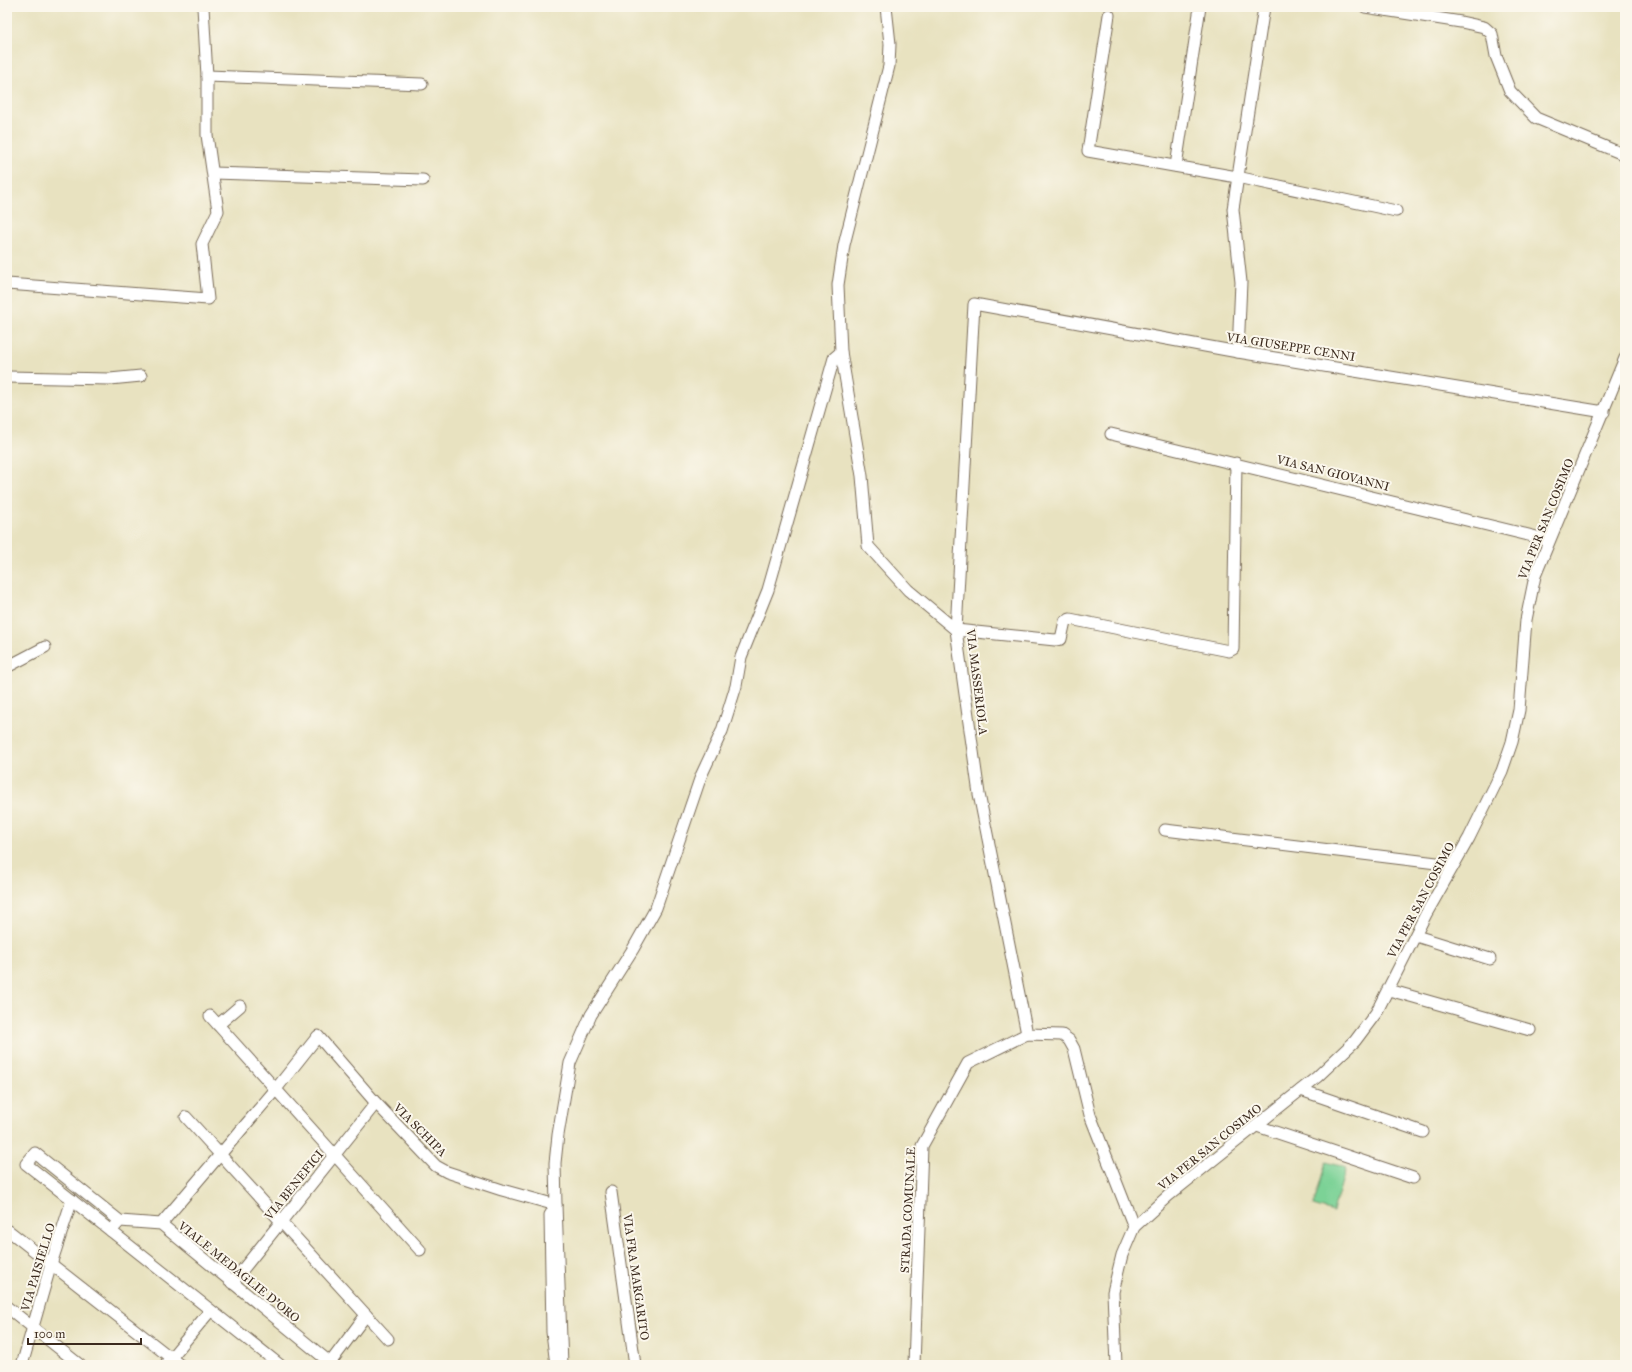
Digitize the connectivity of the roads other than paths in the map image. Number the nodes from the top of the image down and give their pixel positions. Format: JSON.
{"nodes":[{"id":1,"x":203,"y":7,"type":"edge"},
{"id":2,"x":886,"y":7,"type":"edge"},
{"id":3,"x":1200,"y":7,"type":"edge"},
{"id":4,"x":1264,"y":7,"type":"edge"},
{"id":5,"x":1364,"y":7,"type":"edge"},
{"id":6,"x":1109,"y":15,"type":"dead end"},
{"id":7,"x":207,"y":76,"type":"junction"},
{"id":8,"x":422,"y":84,"type":"dead end"},
{"id":9,"x":1625,"y":155,"type":"edge"},
{"id":10,"x":1176,"y":166,"type":"junction"},
{"id":11,"x":213,"y":173,"type":"junction"},
{"id":12,"x":1237,"y":177,"type":"junction"},
{"id":13,"x":423,"y":180,"type":"dead end"},
{"id":14,"x":1396,"y":211,"type":"dead end"},
{"id":15,"x":7,"y":284,"type":"edge"},
{"id":16,"x":974,"y":304,"type":"joint"},
{"id":17,"x":841,"y":352,"type":"junction"},
{"id":18,"x":1238,"y":352,"type":"junction"},
{"id":19,"x":1625,"y":358,"type":"edge"},
{"id":20,"x":141,"y":376,"type":"dead end"},
{"id":21,"x":7,"y":377,"type":"edge"},
{"id":22,"x":1604,"y":412,"type":"junction"},
{"id":23,"x":1111,"y":434,"type":"dead end"},
{"id":24,"x":1236,"y":463,"type":"junction"},
{"id":25,"x":1549,"y":540,"type":"junction"},
{"id":26,"x":956,"y":630,"type":"junction"},
{"id":27,"x":45,"y":647,"type":"dead end"},
{"id":28,"x":7,"y":667,"type":"edge"},
{"id":29,"x":1165,"y":830,"type":"dead end"},
{"id":30,"x":1453,"y":865,"type":"junction"},
{"id":31,"x":1416,"y":936,"type":"junction"},
{"id":32,"x":1490,"y":959,"type":"dead end"},
{"id":33,"x":1388,"y":990,"type":"junction"},
{"id":34,"x":240,"y":1006,"type":"dead end"},
{"id":35,"x":210,"y":1016,"type":"dead end"},
{"id":36,"x":218,"y":1025,"type":"junction"},
{"id":37,"x":1530,"y":1030,"type":"dead end"},
{"id":38,"x":1027,"y":1034,"type":"junction"},
{"id":39,"x":276,"y":1089,"type":"junction"},
{"id":40,"x":1301,"y":1090,"type":"junction"},
{"id":41,"x":376,"y":1104,"type":"junction"},
{"id":42,"x":186,"y":1117,"type":"dead end"},
{"id":43,"x":1257,"y":1126,"type":"junction"},
{"id":44,"x":1423,"y":1132,"type":"dead end"},
{"id":45,"x":220,"y":1154,"type":"junction"},
{"id":46,"x":335,"y":1155,"type":"junction"},
{"id":47,"x":1413,"y":1178,"type":"dead end"},
{"id":48,"x":611,"y":1192,"type":"dead end"},
{"id":49,"x":72,"y":1200,"type":"junction"},
{"id":50,"x":556,"y":1205,"type":"junction"},
{"id":51,"x":120,"y":1221,"type":"junction"},
{"id":52,"x":281,"y":1221,"type":"junction"},
{"id":53,"x":161,"y":1224,"type":"junction"},
{"id":54,"x":1134,"y":1227,"type":"junction"},
{"id":55,"x":9,"y":1231,"type":"dead end"},
{"id":56,"x":111,"y":1231,"type":"junction"},
{"id":57,"x":420,"y":1250,"type":"dead end"},
{"id":58,"x":51,"y":1264,"type":"junction"},
{"id":59,"x":232,"y":1283,"type":"junction"},
{"id":60,"x":7,"y":1307,"type":"edge"},
{"id":61,"x":210,"y":1311,"type":"junction"},
{"id":62,"x":366,"y":1314,"type":"junction"},
{"id":63,"x":33,"y":1328,"type":"junction"},
{"id":64,"x":388,"y":1338,"type":"dead end"},
{"id":65,"x":168,"y":1361,"type":"edge"},
{"id":66,"x":332,"y":1364,"type":"edge"},
{"id":67,"x":22,"y":1365,"type":"edge"},
{"id":68,"x":80,"y":1365,"type":"edge"},
{"id":69,"x":180,"y":1365,"type":"edge"},
{"id":70,"x":280,"y":1365,"type":"edge"},
{"id":71,"x":556,"y":1365,"type":"edge"},
{"id":72,"x":562,"y":1365,"type":"edge"},
{"id":73,"x":635,"y":1365,"type":"edge"},
{"id":74,"x":914,"y":1365,"type":"edge"},
{"id":75,"x":1116,"y":1365,"type":"edge"}],
"edges":[{"from":1,"to":7,"type":"street"},
{"from":2,"to":17,"type":"street"},
{"from":3,"to":10,"type":"street"},
{"from":4,"to":12,"type":"street"},
{"from":5,"to":9,"type":"street"},
{"from":6,"to":10,"type":"street"},
{"from":7,"to":8,"type":"street"},
{"from":7,"to":11,"type":"street"},
{"from":10,"to":12,"type":"street"},
{"from":11,"to":13,"type":"street"},
{"from":11,"to":15,"type":"street"},
{"from":12,"to":14,"type":"street"},
{"from":12,"to":18,"type":"street"},
{"from":16,"to":18,"type":"street","name":"VIA GIUSEPPE CENNI"},
{"from":16,"to":26,"type":"street","name":"VIA MASSERIOLA"},
{"from":17,"to":26,"type":"street"},
{"from":17,"to":50,"type":"street"},
{"from":18,"to":22,"type":"street","name":"VIA GIUSEPPE CENNI"},
{"from":19,"to":22,"type":"street","name":"VIA PER SAN COSIMO"},
{"from":20,"to":21,"type":"street"},
{"from":22,"to":25,"type":"street","name":"VIA PER SAN COSIMO"},
{"from":23,"to":24,"type":"street","name":"VIA SAN GIOVANNI"},
{"from":24,"to":25,"type":"street","name":"VIA SAN GIOVANNI"},
{"from":24,"to":26,"type":"street"},
{"from":25,"to":30,"type":"street","name":"VIA PER SAN COSIMO"},
{"from":26,"to":38,"type":"street","name":"VIA MASSERIOLA"},
{"from":27,"to":28,"type":"street"},
{"from":29,"to":30,"type":"street"},
{"from":30,"to":31,"type":"street","name":"VIA PER SAN COSIMO"},
{"from":31,"to":32,"type":"street"},
{"from":31,"to":33,"type":"street","name":"VIA PER SAN COSIMO"},
{"from":33,"to":37,"type":"street"},
{"from":33,"to":40,"type":"street","name":"VIA PER SAN COSIMO"},
{"from":34,"to":36,"type":"street"},
{"from":35,"to":36,"type":"street"},
{"from":36,"to":39,"type":"street"},
{"from":38,"to":54,"type":"street","name":"STRADA COMUNALE"},
{"from":38,"to":74,"type":"street","name":"STRADA COMUNALE"},
{"from":39,"to":41,"type":"street","name":"VIA SCHIPA"},
{"from":39,"to":45,"type":"street"},
{"from":39,"to":46,"type":"street"},
{"from":40,"to":43,"type":"street","name":"VIA PER SAN COSIMO"},
{"from":40,"to":44,"type":"street"},
{"from":41,"to":46,"type":"street","name":"VIA BENEFICI"},
{"from":41,"to":50,"type":"street","name":"VIA SCHIPA"},
{"from":42,"to":45,"type":"street"},
{"from":43,"to":47,"type":"street"},
{"from":43,"to":54,"type":"street","name":"VIA PER SAN COSIMO"},
{"from":45,"to":52,"type":"street"},
{"from":45,"to":53,"type":"street"},
{"from":46,"to":52,"type":"street","name":"VIA BENEFICI"},
{"from":46,"to":57,"type":"street"},
{"from":48,"to":73,"type":"street","name":"VIA FRA MARGARITO"},
{"from":49,"to":51,"type":"street"},
{"from":49,"to":56,"type":"street"},
{"from":49,"to":58,"type":"street","name":"VIA PAISIELLO"},
{"from":50,"to":71,"type":"street"},
{"from":50,"to":72,"type":"street"},
{"from":51,"to":53,"type":"street","name":"VIALE MEDAGLIE D'ORO"},
{"from":51,"to":56,"type":"street"},
{"from":52,"to":59,"type":"street","name":"VIA BENEFICI"},
{"from":52,"to":62,"type":"street"},
{"from":53,"to":59,"type":"street","name":"VIALE MEDAGLIE D'ORO"},
{"from":54,"to":75,"type":"street","name":"VIA PER SAN COSIMO"},
{"from":55,"to":58,"type":"street"},
{"from":56,"to":61,"type":"street"},
{"from":58,"to":63,"type":"street","name":"VIA PAISIELLO"},
{"from":58,"to":65,"type":"street"},
{"from":59,"to":66,"type":"street","name":"VIALE MEDAGLIE D'ORO"},
{"from":60,"to":63,"type":"street"},
{"from":61,"to":65,"type":"street"},
{"from":61,"to":70,"type":"street"},
{"from":62,"to":64,"type":"street"},
{"from":62,"to":66,"type":"street"},
{"from":63,"to":67,"type":"street","name":"VIA PAISIELLO"},
{"from":63,"to":68,"type":"street"},
{"from":65,"to":69,"type":"street"}]}
